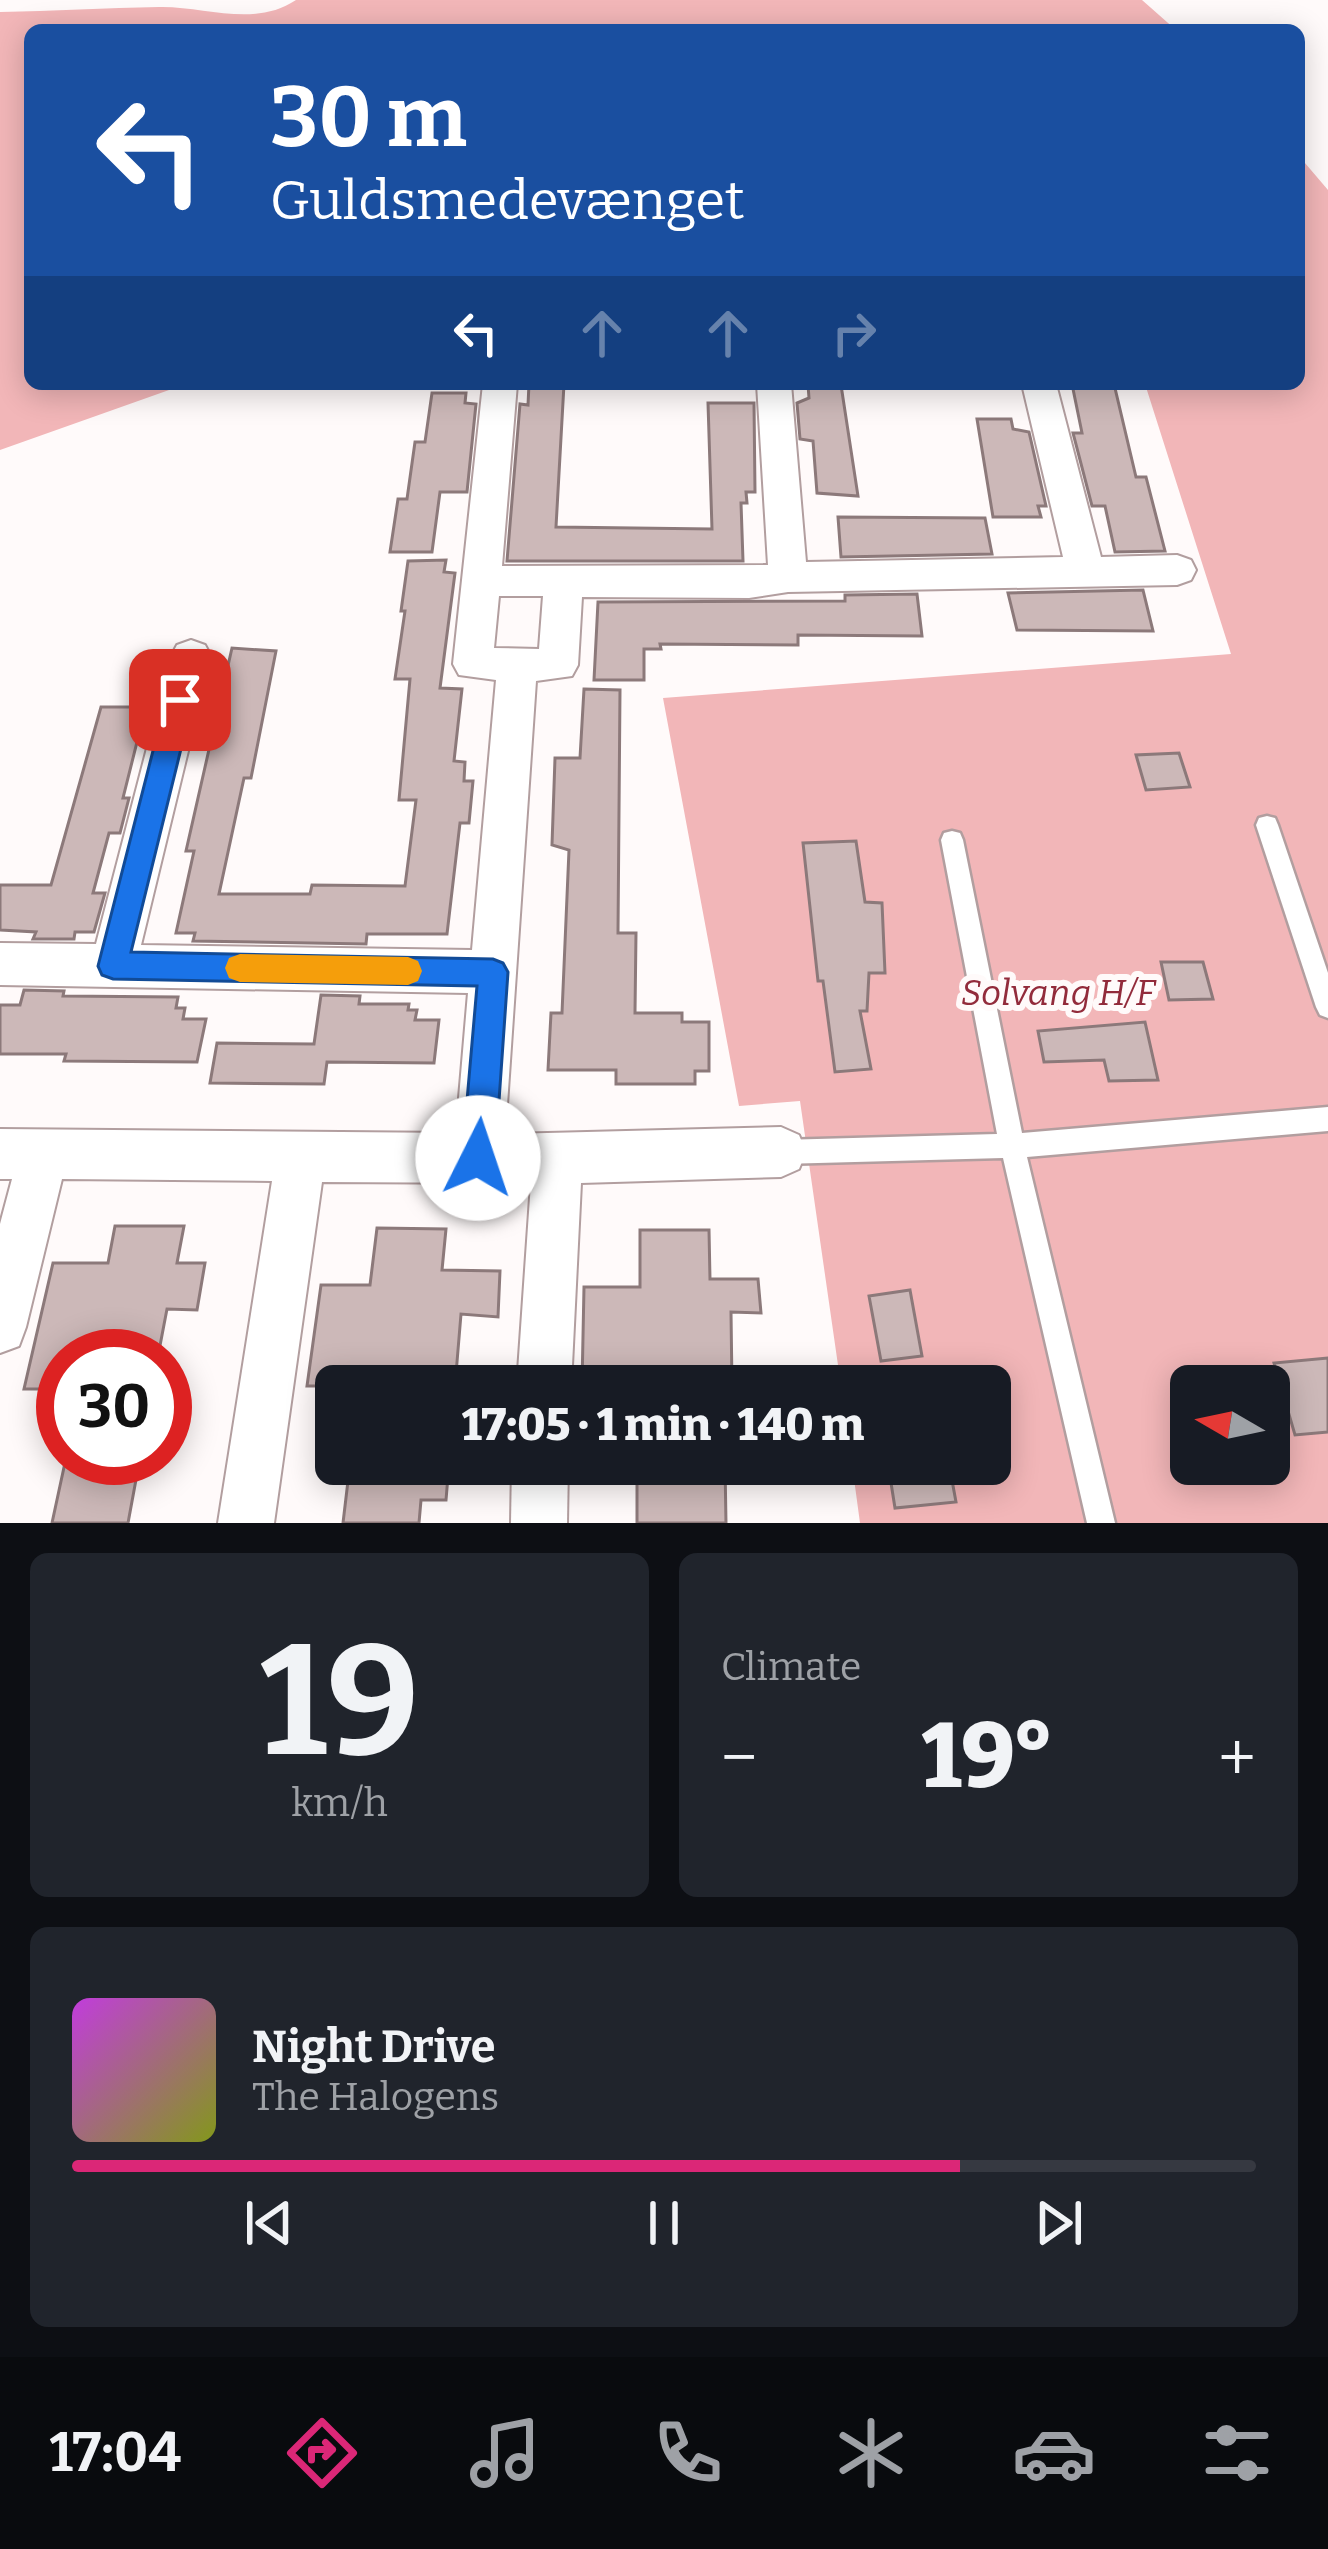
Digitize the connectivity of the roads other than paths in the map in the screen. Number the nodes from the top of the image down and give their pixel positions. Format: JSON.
{"nodes":[{"id":1,"x":499,"y":390,"type":"edge"},
{"id":2,"x":774,"y":390,"type":"edge"},
{"id":3,"x":1040,"y":390,"type":"edge"},
{"id":4,"x":1177,"y":570,"type":"dead end"},
{"id":5,"x":1084,"y":572,"type":"junction"},
{"id":6,"x":788,"y":577,"type":"junction"},
{"id":7,"x":481,"y":581,"type":"junction"},
{"id":8,"x":563,"y":582,"type":"junction"},
{"id":9,"x":191,"y":656,"type":"dead end"},
{"id":10,"x":517,"y":664,"type":"junction"},
{"id":11,"x":1267,"y":825,"type":"dead end"},
{"id":12,"x":952,"y":840,"type":"dead end"},
{"id":13,"x":0,"y":964,"type":"edge"},
{"id":14,"x":113,"y":966,"type":"junction"},
{"id":15,"x":493,"y":972,"type":"junction"},
{"id":16,"x":1328,"y":1007,"type":"edge"},
{"id":17,"x":1328,"y":1119,"type":"edge"},
{"id":18,"x":1012,"y":1146,"type":"junction"},
{"id":19,"x":794,"y":1152,"type":"joint"},
{"id":20,"x":22,"y":1154,"type":"edge"},
{"id":21,"x":301,"y":1156,"type":"junction"},
{"id":22,"x":478,"y":1158,"type":"junction"},
{"id":23,"x":556,"y":1159,"type":"junction"},
{"id":24,"x":0,"y":1327,"type":"edge"},
{"id":25,"x":545,"y":1365,"type":"edge"},
{"id":26,"x":540,"y":1485,"type":"edge"},
{"id":27,"x":246,"y":1523,"type":"edge"},
{"id":28,"x":539,"y":1523,"type":"edge"},
{"id":29,"x":1101,"y":1523,"type":"edge"}],
"edges":[{"from":1,"to":7,"type":"street"},
{"from":2,"to":6,"type":"street"},
{"from":3,"to":5,"type":"street"},
{"from":4,"to":5,"type":"street"},
{"from":5,"to":6,"type":"street"},
{"from":6,"to":8,"type":"street"},
{"from":7,"to":8,"type":"street"},
{"from":7,"to":10,"type":"street"},
{"from":8,"to":10,"type":"street"},
{"from":9,"to":14,"type":"street"},
{"from":10,"to":15,"type":"street"},
{"from":11,"to":16,"type":"lane"},
{"from":12,"to":18,"type":"lane"},
{"from":13,"to":14,"type":"street"},
{"from":14,"to":15,"type":"street"},
{"from":15,"to":22,"type":"street"},
{"from":17,"to":18,"type":"lane"},
{"from":18,"to":19,"type":"lane"},
{"from":18,"to":29,"type":"lane"},
{"from":19,"to":23,"type":"street"},
{"from":20,"to":21,"type":"street"},
{"from":20,"to":24,"type":"street"},
{"from":21,"to":22,"type":"street"},
{"from":21,"to":27,"type":"street"},
{"from":22,"to":23,"type":"street"},
{"from":23,"to":25,"type":"street"},
{"from":26,"to":28,"type":"street"}]}
